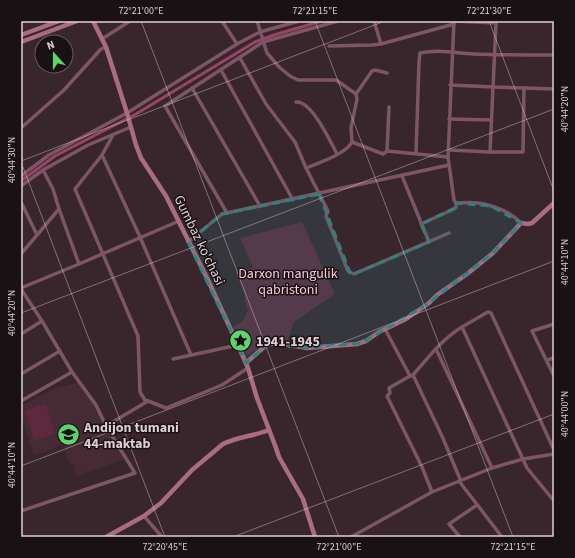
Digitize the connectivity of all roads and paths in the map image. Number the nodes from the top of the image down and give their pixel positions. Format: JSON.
{"nodes":[{"id":1,"x":59,"y":21,"type":"edge"},
{"id":2,"x":77,"y":21,"type":"edge"},
{"id":3,"x":93,"y":21,"type":"edge"},
{"id":4,"x":130,"y":21,"type":"edge"},
{"id":5,"x":222,"y":21,"type":"edge"},
{"id":6,"x":257,"y":21,"type":"edge"},
{"id":7,"x":296,"y":21,"type":"edge"},
{"id":8,"x":338,"y":21,"type":"edge"},
{"id":9,"x":374,"y":21,"type":"edge"},
{"id":10,"x":454,"y":22,"type":"edge"},
{"id":11,"x":496,"y":22,"type":"edge"},
{"id":12,"x":261,"y":33,"type":"junction"},
{"id":13,"x":21,"y":35,"type":"edge"},
{"id":14,"x":102,"y":39,"type":"junction"},
{"id":15,"x":263,"y":41,"type":"junction"},
{"id":16,"x":21,"y":42,"type":"edge"},
{"id":17,"x":237,"y":44,"type":"junction"},
{"id":18,"x":381,"y":44,"type":"junction"},
{"id":19,"x":329,"y":46,"type":"dead end"},
{"id":20,"x":106,"y":47,"type":"junction"},
{"id":21,"x":452,"y":53,"type":"junction"},
{"id":22,"x":494,"y":55,"type":"junction"},
{"id":23,"x":554,"y":55,"type":"edge"},
{"id":24,"x":240,"y":58,"type":"junction"},
{"id":25,"x":221,"y":70,"type":"junction"},
{"id":26,"x":387,"y":73,"type":"dead end"},
{"id":27,"x":450,"y":84,"type":"junction"},
{"id":28,"x":492,"y":87,"type":"junction"},
{"id":29,"x":192,"y":88,"type":"junction"},
{"id":30,"x":524,"y":88,"type":"junction"},
{"id":31,"x":554,"y":88,"type":"edge"},
{"id":32,"x":356,"y":94,"type":"junction"},
{"id":33,"x":296,"y":102,"type":"dead end"},
{"id":34,"x":389,"y":107,"type":"dead end"},
{"id":35,"x":127,"y":113,"type":"junction"},
{"id":36,"x":449,"y":119,"type":"junction"},
{"id":37,"x":491,"y":120,"type":"junction"},
{"id":38,"x":130,"y":127,"type":"junction"},
{"id":39,"x":21,"y":128,"type":"edge"},
{"id":40,"x":113,"y":135,"type":"junction"},
{"id":41,"x":352,"y":142,"type":"junction"},
{"id":42,"x":449,"y":150,"type":"junction"},
{"id":43,"x":387,"y":151,"type":"junction"},
{"id":44,"x":490,"y":152,"type":"junction"},
{"id":45,"x":416,"y":153,"type":"junction"},
{"id":46,"x":336,"y":154,"type":"junction"},
{"id":47,"x":102,"y":155,"type":"junction"},
{"id":48,"x":448,"y":156,"type":"junction"},
{"id":49,"x":449,"y":166,"type":"junction"},
{"id":50,"x":306,"y":168,"type":"junction"},
{"id":51,"x":43,"y":170,"type":"junction"},
{"id":52,"x":21,"y":176,"type":"edge"},
{"id":53,"x":402,"y":176,"type":"junction"},
{"id":54,"x":21,"y":186,"type":"edge"},
{"id":55,"x":319,"y":194,"type":"junction"},
{"id":56,"x":293,"y":200,"type":"junction"},
{"id":57,"x":21,"y":202,"type":"edge"},
{"id":58,"x":456,"y":203,"type":"junction"},
{"id":59,"x":554,"y":203,"type":"edge"},
{"id":60,"x":260,"y":206,"type":"junction"},
{"id":61,"x":59,"y":210,"type":"junction"},
{"id":62,"x":227,"y":213,"type":"junction"},
{"id":63,"x":179,"y":221,"type":"junction"},
{"id":64,"x":521,"y":223,"type":"junction"},
{"id":65,"x":421,"y":224,"type":"junction"},
{"id":66,"x":449,"y":233,"type":"dead end"},
{"id":67,"x":37,"y":235,"type":"junction"},
{"id":68,"x":140,"y":237,"type":"junction"},
{"id":69,"x":188,"y":242,"type":"junction"},
{"id":70,"x":428,"y":242,"type":"junction"},
{"id":71,"x":21,"y":254,"type":"edge"},
{"id":72,"x":102,"y":254,"type":"junction"},
{"id":73,"x":79,"y":264,"type":"junction"},
{"id":74,"x":21,"y":288,"type":"edge"},
{"id":75,"x":23,"y":295,"type":"edge"},
{"id":76,"x":42,"y":321,"type":"junction"},
{"id":77,"x":554,"y":324,"type":"edge"},
{"id":78,"x":462,"y":327,"type":"junction"},
{"id":79,"x":385,"y":329,"type":"junction"},
{"id":80,"x":21,"y":334,"type":"edge"},
{"id":81,"x":238,"y":345,"type":"junction"},
{"id":82,"x":436,"y":349,"type":"junction"},
{"id":83,"x":60,"y":351,"type":"junction"},
{"id":84,"x":191,"y":355,"type":"junction"},
{"id":85,"x":554,"y":358,"type":"edge"},
{"id":86,"x":174,"y":359,"type":"dead end"},
{"id":87,"x":547,"y":360,"type":"junction"},
{"id":88,"x":246,"y":363,"type":"junction"},
{"id":89,"x":248,"y":368,"type":"junction"},
{"id":90,"x":72,"y":372,"type":"junction"},
{"id":91,"x":21,"y":374,"type":"edge"},
{"id":92,"x":411,"y":376,"type":"junction"},
{"id":93,"x":554,"y":376,"type":"edge"},
{"id":94,"x":21,"y":401,"type":"edge"},
{"id":95,"x":148,"y":402,"type":"junction"},
{"id":96,"x":106,"y":426,"type":"junction"},
{"id":97,"x":269,"y":430,"type":"junction"},
{"id":98,"x":554,"y":450,"type":"edge"},
{"id":99,"x":554,"y":454,"type":"edge"},
{"id":100,"x":523,"y":459,"type":"junction"},
{"id":101,"x":492,"y":468,"type":"junction"},
{"id":102,"x":459,"y":481,"type":"junction"},
{"id":103,"x":432,"y":492,"type":"junction"},
{"id":104,"x":554,"y":501,"type":"edge"},
{"id":105,"x":477,"y":505,"type":"junction"},
{"id":106,"x":21,"y":511,"type":"edge"},
{"id":107,"x":144,"y":516,"type":"junction"},
{"id":108,"x":106,"y":537,"type":"edge"},
{"id":109,"x":162,"y":537,"type":"edge"},
{"id":110,"x":315,"y":537,"type":"edge"},
{"id":111,"x":351,"y":537,"type":"edge"},
{"id":112,"x":460,"y":537,"type":"edge"},
{"id":113,"x":502,"y":537,"type":"edge"}],
"edges":[{"from":1,"to":13,"type":"main road"},
{"from":2,"to":16,"type":"main road"},
{"from":3,"to":14,"type":"main road","name":"Gumbaz ko'chasi"},
{"from":4,"to":14,"type":"street"},
{"from":5,"to":17,"type":"street"},
{"from":6,"to":12,"type":"street"},
{"from":7,"to":12,"type":"street"},
{"from":8,"to":15,"type":"street"},
{"from":9,"to":18,"type":"street"},
{"from":10,"to":11,"type":"street"},
{"from":10,"to":18,"type":"street"},
{"from":10,"to":21,"type":"street"},
{"from":11,"to":22,"type":"street"},
{"from":12,"to":15,"type":"street"},
{"from":12,"to":17,"type":"street"},
{"from":14,"to":20,"type":"main road","name":"Gumbaz ko'chasi"},
{"from":15,"to":24,"type":"street"},
{"from":15,"to":32,"type":"street"},
{"from":17,"to":35,"type":"street"},
{"from":18,"to":19,"type":"street"},
{"from":20,"to":35,"type":"main road","name":"Gumbaz ko'chasi"},
{"from":20,"to":39,"type":"street"},
{"from":21,"to":22,"type":"street"},
{"from":21,"to":27,"type":"street"},
{"from":21,"to":45,"type":"street"},
{"from":22,"to":23,"type":"street"},
{"from":22,"to":28,"type":"street"},
{"from":24,"to":25,"type":"street"},
{"from":24,"to":50,"type":"street"},
{"from":25,"to":29,"type":"street"},
{"from":25,"to":56,"type":"street"},
{"from":26,"to":32,"type":"street"},
{"from":27,"to":28,"type":"street"},
{"from":27,"to":36,"type":"street"},
{"from":28,"to":30,"type":"street"},
{"from":28,"to":37,"type":"street"},
{"from":29,"to":60,"type":"street"},
{"from":29,"to":62,"type":"street"},
{"from":30,"to":31,"type":"street"},
{"from":30,"to":44,"type":"street"},
{"from":32,"to":41,"type":"street"},
{"from":33,"to":46,"type":"street"},
{"from":34,"to":43,"type":"street"},
{"from":35,"to":38,"type":"main road","name":"Gumbaz ko'chasi"},
{"from":35,"to":52,"type":"street"},
{"from":36,"to":37,"type":"street"},
{"from":36,"to":42,"type":"street"},
{"from":37,"to":44,"type":"street"},
{"from":38,"to":40,"type":"street"},
{"from":38,"to":63,"type":"main road","name":"Gumbaz ko'chasi"},
{"from":40,"to":47,"type":"street"},
{"from":40,"to":51,"type":"street"},
{"from":41,"to":43,"type":"street"},
{"from":41,"to":46,"type":"street"},
{"from":42,"to":44,"type":"street"},
{"from":42,"to":48,"type":"street"},
{"from":43,"to":45,"type":"street"},
{"from":45,"to":48,"type":"street"},
{"from":46,"to":50,"type":"street"},
{"from":47,"to":68,"type":"street"},
{"from":47,"to":72,"type":"street"},
{"from":48,"to":49,"type":"street"},
{"from":49,"to":53,"type":"street"},
{"from":49,"to":58,"type":"street"},
{"from":50,"to":55,"type":"street"},
{"from":51,"to":54,"type":"street"},
{"from":51,"to":61,"type":"street"},
{"from":53,"to":55,"type":"street"},
{"from":53,"to":65,"type":"street"},
{"from":55,"to":56,"type":"street"},
{"from":55,"to":70,"type":"street"},
{"from":56,"to":60,"type":"street"},
{"from":57,"to":67,"type":"street"},
{"from":58,"to":64,"type":"street"},
{"from":58,"to":65,"type":"street"},
{"from":59,"to":64,"type":"main road"},
{"from":60,"to":62,"type":"street"},
{"from":61,"to":67,"type":"street"},
{"from":61,"to":73,"type":"street"},
{"from":62,"to":69,"type":"street"},
{"from":63,"to":68,"type":"street"},
{"from":63,"to":69,"type":"main road","name":"Gumbaz ko'chasi"},
{"from":64,"to":79,"type":"main road"},
{"from":65,"to":70,"type":"street"},
{"from":66,"to":70,"type":"street"},
{"from":67,"to":71,"type":"street"},
{"from":68,"to":72,"type":"street"},
{"from":68,"to":84,"type":"street"},
{"from":69,"to":81,"type":"main road","name":"Gumbaz ko'chasi"},
{"from":72,"to":73,"type":"street"},
{"from":72,"to":95,"type":"street"},
{"from":73,"to":74,"type":"street"},
{"from":74,"to":75,"type":"street"},
{"from":75,"to":76,"type":"street"},
{"from":76,"to":80,"type":"street"},
{"from":76,"to":83,"type":"street"},
{"from":77,"to":87,"type":"street"},
{"from":78,"to":82,"type":"street"},
{"from":78,"to":98,"type":"street"},
{"from":78,"to":100,"type":"street"},
{"from":79,"to":88,"type":"main road"},
{"from":79,"to":92,"type":"street"},
{"from":81,"to":84,"type":"street"},
{"from":81,"to":88,"type":"main road","name":"Gumbaz ko'chasi"},
{"from":82,"to":92,"type":"street"},
{"from":82,"to":101,"type":"street"},
{"from":83,"to":90,"type":"street"},
{"from":83,"to":91,"type":"street"},
{"from":84,"to":86,"type":"street"},
{"from":85,"to":87,"type":"street"},
{"from":87,"to":93,"type":"street"},
{"from":88,"to":89,"type":"main road","name":"Gumbaz ko'chasi"},
{"from":89,"to":95,"type":"street"},
{"from":89,"to":97,"type":"main road","name":"Gumbaz ko'chasi"},
{"from":90,"to":94,"type":"street"},
{"from":90,"to":96,"type":"street"},
{"from":92,"to":102,"type":"street"},
{"from":92,"to":103,"type":"street"},
{"from":95,"to":96,"type":"street"},
{"from":96,"to":106,"type":"street"},
{"from":97,"to":107,"type":"main road"},
{"from":97,"to":110,"type":"main road","name":"Gumbaz ko'chasi"},
{"from":99,"to":100,"type":"street"},
{"from":100,"to":101,"type":"street"},
{"from":100,"to":104,"type":"street"},
{"from":101,"to":102,"type":"street"},
{"from":102,"to":103,"type":"street"},
{"from":102,"to":105,"type":"street"},
{"from":103,"to":111,"type":"street"},
{"from":105,"to":112,"type":"street"},
{"from":105,"to":113,"type":"street"},
{"from":107,"to":108,"type":"main road"},
{"from":107,"to":109,"type":"street"}]}
